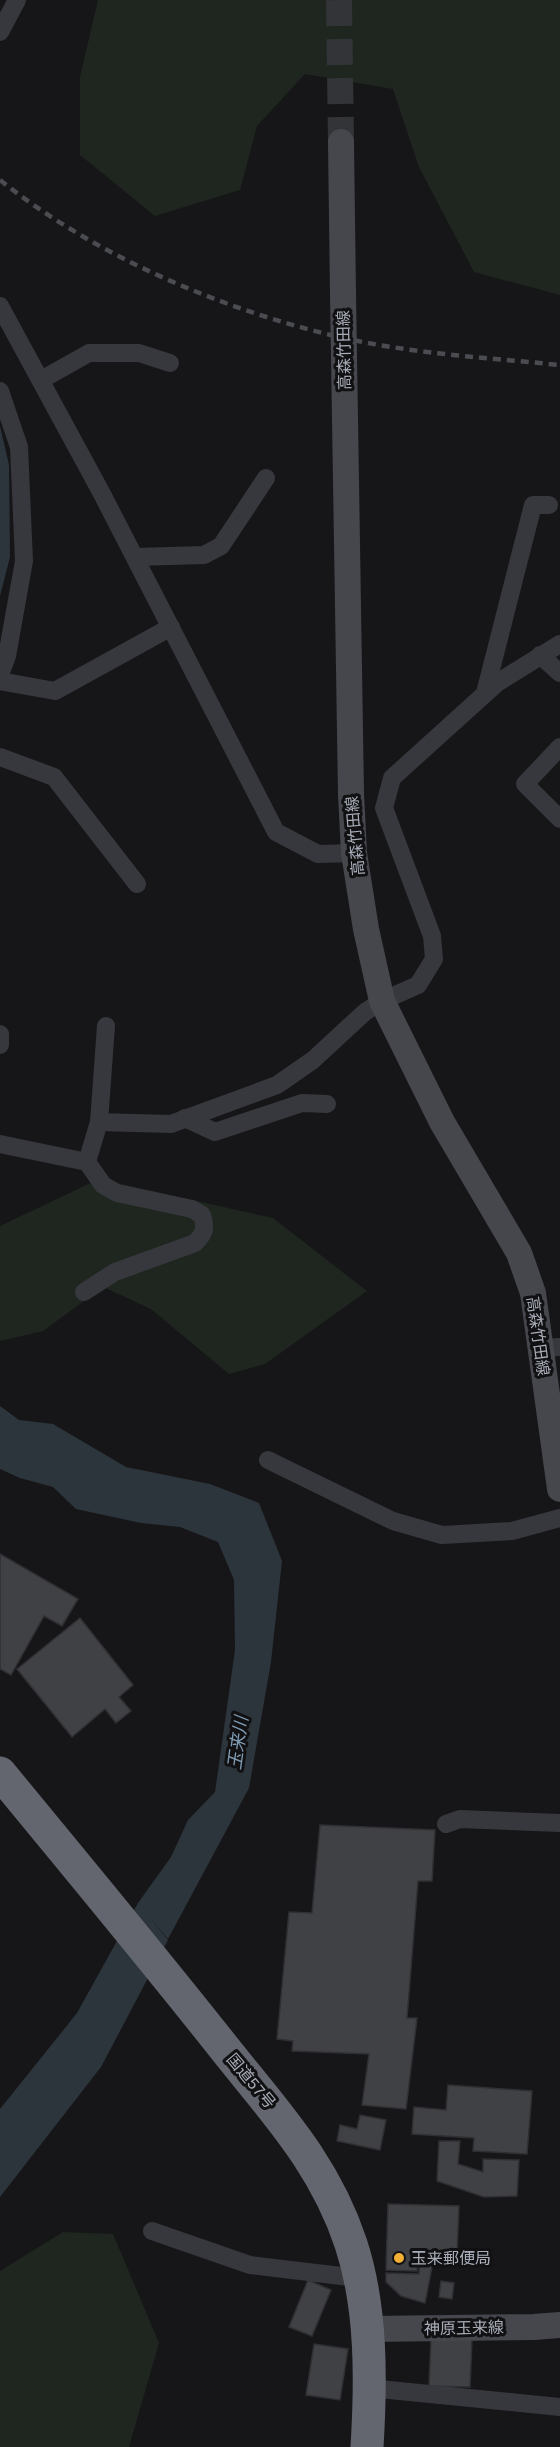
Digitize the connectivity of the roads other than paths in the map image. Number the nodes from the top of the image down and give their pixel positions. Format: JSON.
{"nodes":[{"id":1,"x":17,"y":0,"type":"edge"},
{"id":2,"x":0,"y":32,"type":"edge"},
{"id":3,"x":341,"y":142,"type":"tunnel mouth"},
{"id":4,"x":0,"y":306,"type":"edge"},
{"id":5,"x":170,"y":363,"type":"dead end"},
{"id":6,"x":40,"y":380,"type":"junction"},
{"id":7,"x":0,"y":391,"type":"edge"},
{"id":8,"x":266,"y":478,"type":"dead end"},
{"id":9,"x":549,"y":506,"type":"dead end"},
{"id":10,"x":135,"y":557,"type":"junction"},
{"id":11,"x":171,"y":627,"type":"junction"},
{"id":12,"x":560,"y":644,"type":"edge"},
{"id":13,"x":540,"y":655,"type":"junction"},
{"id":14,"x":560,"y":673,"type":"edge"},
{"id":15,"x":0,"y":675,"type":"edge"},
{"id":16,"x":0,"y":681,"type":"edge"},
{"id":17,"x":485,"y":693,"type":"junction"},
{"id":18,"x":560,"y":747,"type":"edge"},
{"id":19,"x":0,"y":757,"type":"edge"},
{"id":20,"x":560,"y":819,"type":"edge"},
{"id":21,"x":354,"y":854,"type":"junction"},
{"id":22,"x":137,"y":884,"type":"dead end"},
{"id":23,"x":382,"y":1001,"type":"junction"},
{"id":24,"x":106,"y":1026,"type":"dead end"},
{"id":25,"x":0,"y":1034,"type":"edge"},
{"id":26,"x":0,"y":1045,"type":"edge"},
{"id":27,"x":327,"y":1104,"type":"dead end"},
{"id":28,"x":185,"y":1118,"type":"junction"},
{"id":29,"x":99,"y":1122,"type":"junction"},
{"id":30,"x":0,"y":1144,"type":"edge"},
{"id":31,"x":87,"y":1162,"type":"junction"},
{"id":32,"x":84,"y":1292,"type":"dead end"},
{"id":33,"x":550,"y":1347,"type":"edge"},
{"id":34,"x":268,"y":1460,"type":"dead end"},
{"id":35,"x":560,"y":1489,"type":"edge"},
{"id":36,"x":560,"y":1518,"type":"edge"},
{"id":37,"x":0,"y":1773,"type":"edge"},
{"id":38,"x":560,"y":1823,"type":"edge"},
{"id":39,"x":446,"y":1824,"type":"dead end"},
{"id":40,"x":152,"y":2231,"type":"dead end"},
{"id":41,"x":358,"y":2278,"type":"junction"},
{"id":42,"x":560,"y":2325,"type":"edge"},
{"id":43,"x":368,"y":2329,"type":"junction"},
{"id":44,"x":369,"y":2388,"type":"junction"},
{"id":45,"x":560,"y":2407,"type":"edge"},
{"id":46,"x":367,"y":2447,"type":"edge"}],
"edges":[{"from":1,"to":2,"type":"street"},
{"from":3,"to":21,"type":"main road","name":"高森竹田線","bridge":true},
{"from":4,"to":6,"type":"street"},
{"from":5,"to":6,"type":"street"},
{"from":6,"to":10,"type":"street"},
{"from":7,"to":15,"type":"street"},
{"from":8,"to":10,"type":"street"},
{"from":9,"to":17,"type":"street"},
{"from":10,"to":11,"type":"street"},
{"from":11,"to":16,"type":"street"},
{"from":11,"to":21,"type":"street"},
{"from":12,"to":13,"type":"street"},
{"from":13,"to":14,"type":"street"},
{"from":13,"to":17,"type":"street"},
{"from":17,"to":23,"type":"street"},
{"from":18,"to":20,"type":"street"},
{"from":19,"to":22,"type":"street"},
{"from":21,"to":23,"type":"main road","name":"高森竹田線"},
{"from":23,"to":28,"type":"street"},
{"from":23,"to":33,"type":"main road","name":"高森竹田線"},
{"from":24,"to":29,"type":"street"},
{"from":25,"to":26,"type":"street"},
{"from":27,"to":28,"type":"street"},
{"from":28,"to":29,"type":"street"},
{"from":29,"to":31,"type":"street"},
{"from":30,"to":31,"type":"street"},
{"from":31,"to":32,"type":"street"},
{"from":33,"to":35,"type":"main road","name":"高森竹田線"},
{"from":34,"to":36,"type":"street"},
{"from":37,"to":41,"type":"highway","name":"国道57号"},
{"from":38,"to":39,"type":"street"},
{"from":40,"to":41,"type":"street"},
{"from":41,"to":43,"type":"highway","name":"国道57号"},
{"from":42,"to":43,"type":"main road","name":"神原玉来線"},
{"from":43,"to":44,"type":"highway","name":"国道57号"},
{"from":44,"to":45,"type":"street"},
{"from":44,"to":46,"type":"highway","name":"国道57号"}]}
